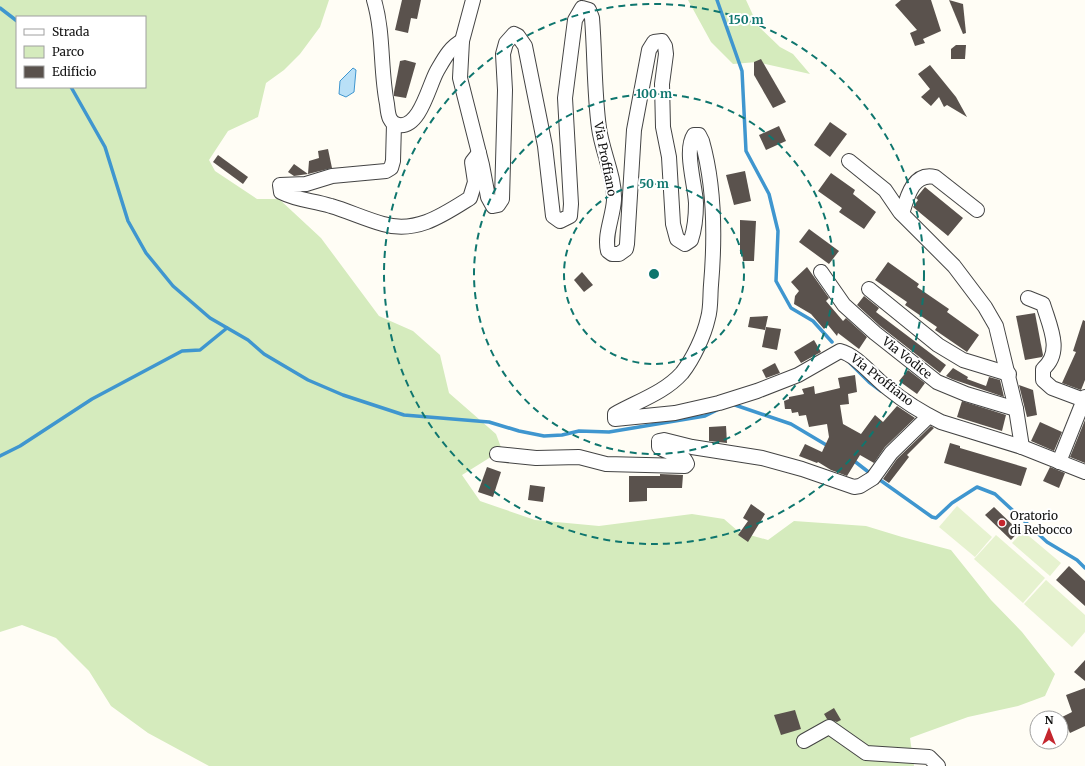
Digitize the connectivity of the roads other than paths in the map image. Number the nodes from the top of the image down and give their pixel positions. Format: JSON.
{"nodes":[{"id":1,"x":374,"y":0,"type":"edge"},
{"id":2,"x":473,"y":0,"type":"edge"},
{"id":3,"x":462,"y":41,"type":"junction"},
{"id":4,"x":394,"y":124,"type":"junction"},
{"id":5,"x":479,"y":153,"type":"junction"},
{"id":6,"x":849,"y":161,"type":"dead end"},
{"id":7,"x":977,"y":210,"type":"dead end"},
{"id":8,"x":902,"y":214,"type":"junction"},
{"id":9,"x":821,"y":272,"type":"dead end"},
{"id":10,"x":869,"y":289,"type":"dead end"},
{"id":11,"x":1028,"y":298,"type":"dead end"},
{"id":12,"x":1009,"y":374,"type":"junction"},
{"id":13,"x":1084,"y":398,"type":"edge"},
{"id":14,"x":1016,"y":409,"type":"junction"},
{"id":15,"x":929,"y":416,"type":"junction"},
{"id":16,"x":1022,"y":447,"type":"junction"},
{"id":17,"x":497,"y":454,"type":"dead end"},
{"id":18,"x":1059,"y":462,"type":"junction"},
{"id":19,"x":1085,"y":472,"type":"edge"},
{"id":20,"x":804,"y":741,"type":"dead end"},
{"id":21,"x":938,"y":766,"type":"edge"}],
"edges":[{"from":1,"to":4,"type":"street"},
{"from":2,"to":3,"type":"street","name":"Via Proffiano"},
{"from":3,"to":4,"type":"street"},
{"from":3,"to":5,"type":"street","name":"Via Proffiano"},
{"from":4,"to":5,"type":"street"},
{"from":5,"to":15,"type":"street","name":"Via Proffiano"},
{"from":6,"to":8,"type":"street"},
{"from":7,"to":8,"type":"street"},
{"from":8,"to":12,"type":"street"},
{"from":9,"to":14,"type":"street","name":"Via Vodice"},
{"from":10,"to":12,"type":"street"},
{"from":11,"to":13,"type":"street"},
{"from":12,"to":14,"type":"street"},
{"from":13,"to":18,"type":"street"},
{"from":14,"to":16,"type":"street"},
{"from":15,"to":16,"type":"street","name":"Via Proffiano"},
{"from":15,"to":17,"type":"street"},
{"from":16,"to":18,"type":"street","name":"Via Proffiano"},
{"from":18,"to":19,"type":"street","name":"Via Proffiano"},
{"from":20,"to":21,"type":"street"}]}
